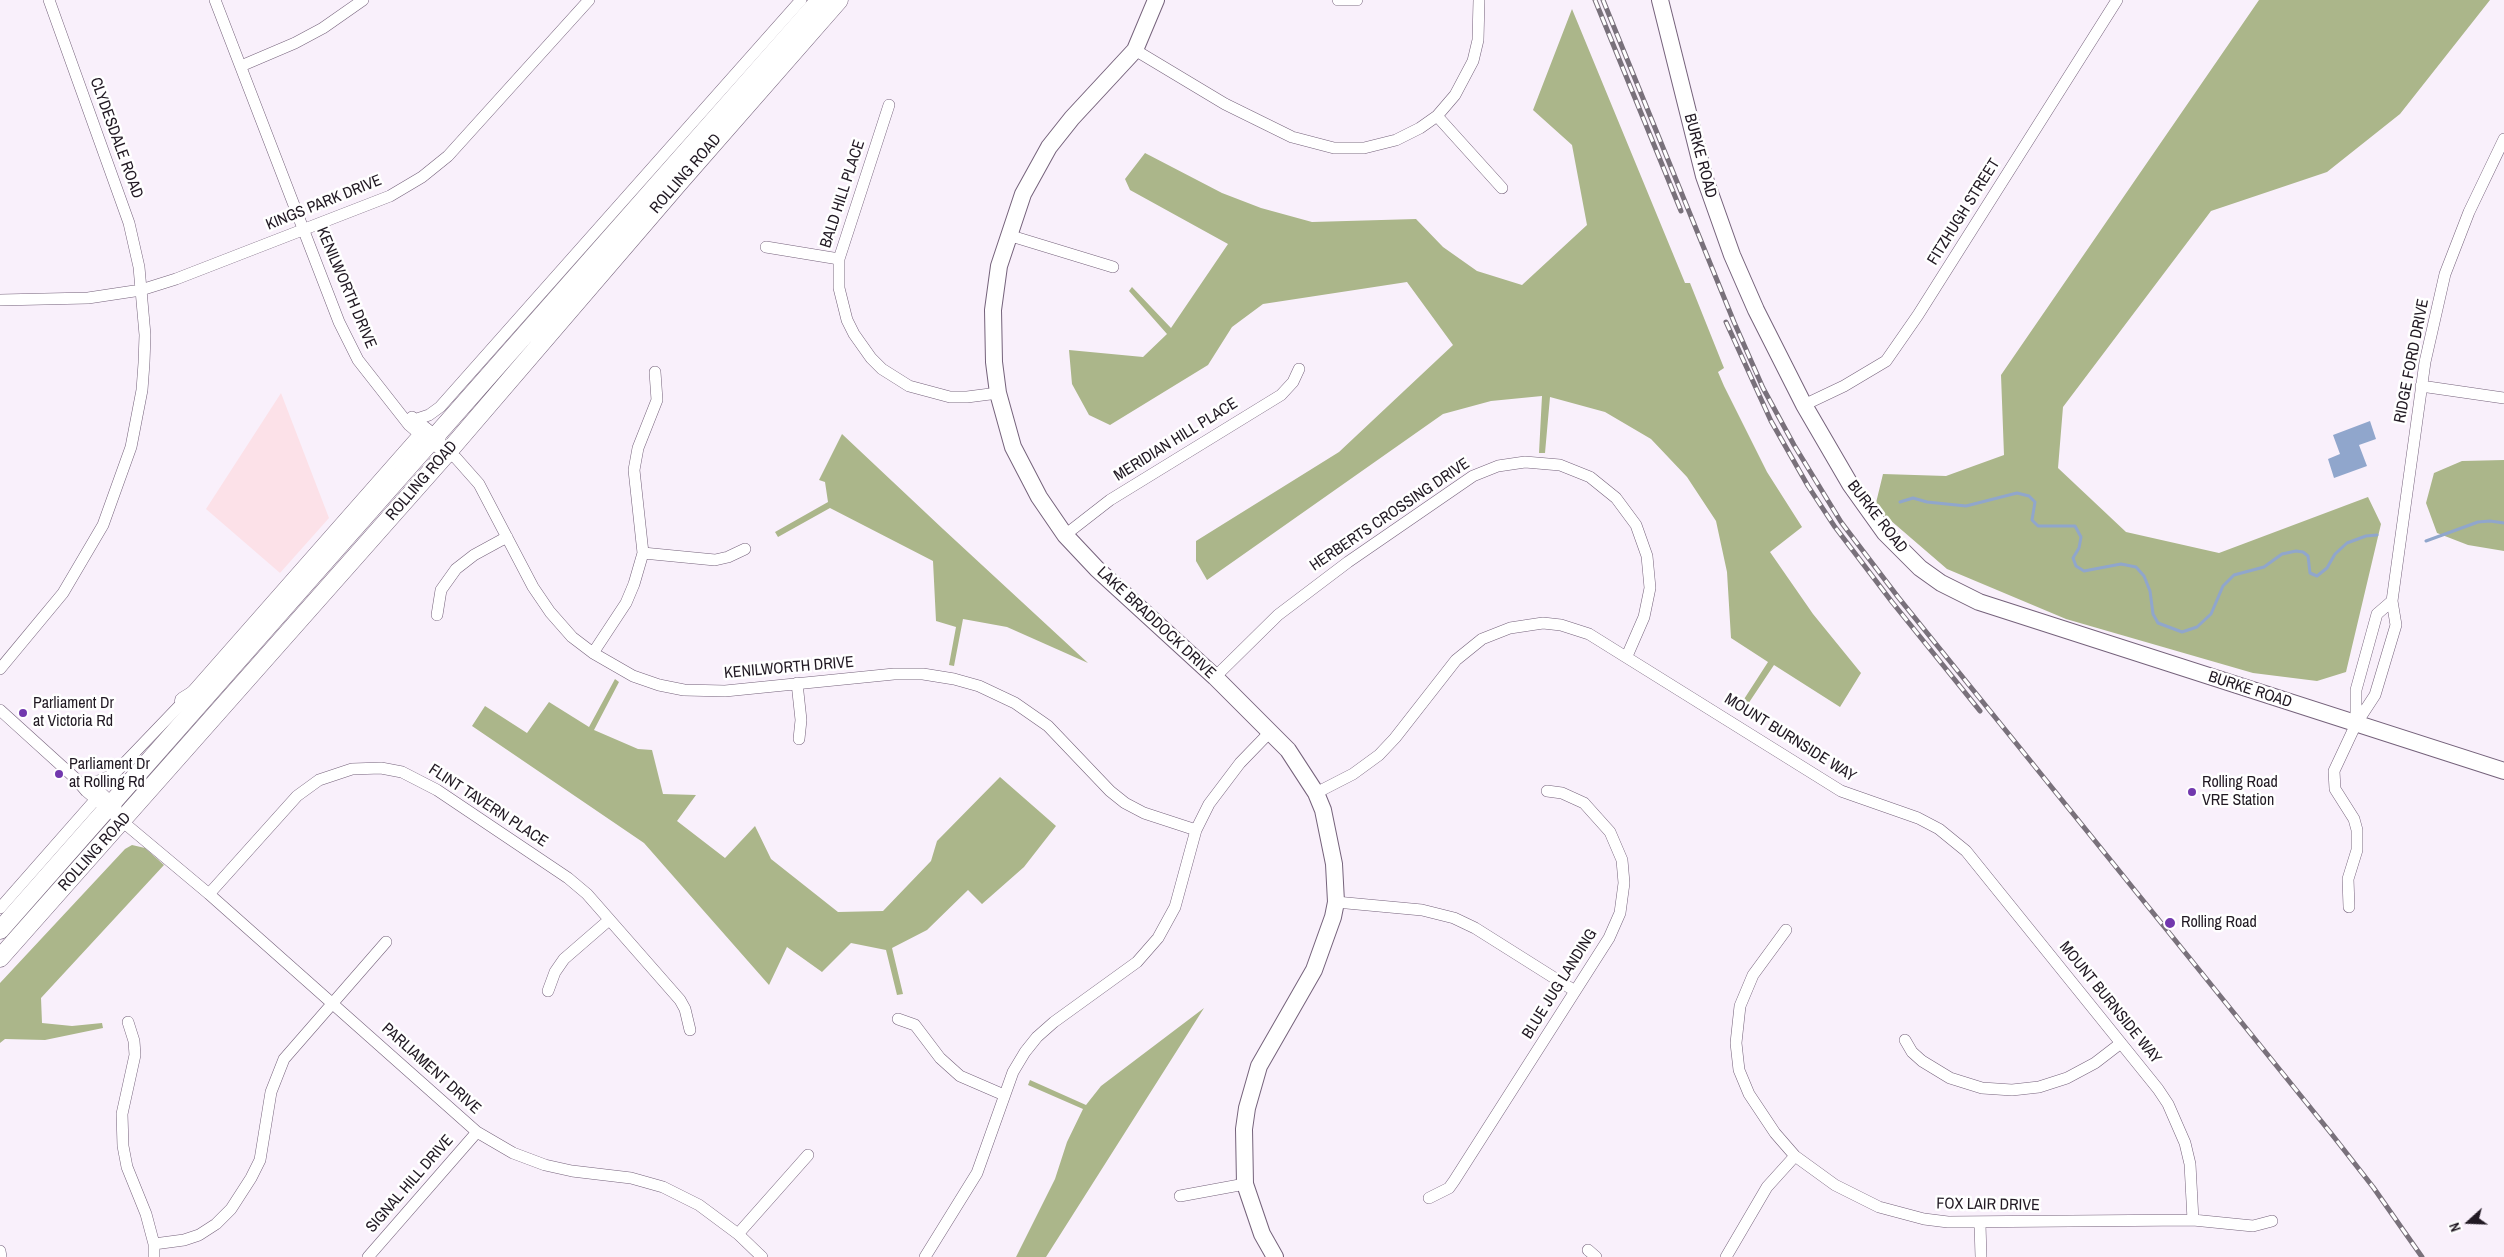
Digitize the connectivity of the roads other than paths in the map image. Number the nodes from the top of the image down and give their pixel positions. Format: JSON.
{"nodes":[{"id":1,"x":49,"y":0,"type":"edge"},
{"id":2,"x":215,"y":0,"type":"edge"},
{"id":3,"x":363,"y":0,"type":"edge"},
{"id":4,"x":589,"y":0,"type":"edge"},
{"id":5,"x":801,"y":0,"type":"edge"},
{"id":6,"x":820,"y":0,"type":"edge"},
{"id":7,"x":840,"y":0,"type":"edge"},
{"id":8,"x":1156,"y":0,"type":"edge"},
{"id":9,"x":1338,"y":0,"type":"edge"},
{"id":10,"x":1357,"y":0,"type":"edge"},
{"id":11,"x":1479,"y":0,"type":"edge"},
{"id":12,"x":1660,"y":0,"type":"edge"},
{"id":13,"x":2117,"y":0,"type":"edge"},
{"id":14,"x":1135,"y":50,"type":"junction"},
{"id":15,"x":241,"y":66,"type":"junction"},
{"id":16,"x":889,"y":105,"type":"dead end"},
{"id":17,"x":1437,"y":116,"type":"junction"},
{"id":18,"x":2504,"y":139,"type":"edge"},
{"id":19,"x":1502,"y":188,"type":"dead end"},
{"id":20,"x":304,"y":230,"type":"junction"},
{"id":21,"x":1008,"y":235,"type":"junction"},
{"id":22,"x":766,"y":246,"type":"dead end"},
{"id":23,"x":839,"y":259,"type":"junction"},
{"id":24,"x":1114,"y":267,"type":"dead end"},
{"id":25,"x":141,"y":290,"type":"junction"},
{"id":26,"x":0,"y":300,"type":"edge"},
{"id":27,"x":1300,"y":369,"type":"dead end"},
{"id":28,"x":655,"y":372,"type":"dead end"},
{"id":29,"x":2420,"y":386,"type":"junction"},
{"id":30,"x":998,"y":393,"type":"junction"},
{"id":31,"x":2504,"y":398,"type":"edge"},
{"id":32,"x":1804,"y":405,"type":"junction"},
{"id":33,"x":399,"y":410,"type":"junction"},
{"id":34,"x":417,"y":419,"type":"junction"},
{"id":35,"x":429,"y":437,"type":"junction"},
{"id":36,"x":448,"y":452,"type":"junction"},
{"id":37,"x":1065,"y":535,"type":"junction"},
{"id":38,"x":507,"y":538,"type":"junction"},
{"id":39,"x":745,"y":549,"type":"dead end"},
{"id":40,"x":643,"y":553,"type":"junction"},
{"id":41,"x":2392,"y":601,"type":"junction"},
{"id":42,"x":437,"y":615,"type":"dead end"},
{"id":43,"x":593,"y":653,"type":"junction"},
{"id":44,"x":1626,"y":656,"type":"junction"},
{"id":45,"x":0,"y":669,"type":"edge"},
{"id":46,"x":225,"y":675,"type":"junction"},
{"id":47,"x":1215,"y":677,"type":"junction"},
{"id":48,"x":797,"y":683,"type":"junction"},
{"id":49,"x":184,"y":700,"type":"junction"},
{"id":50,"x":0,"y":710,"type":"edge"},
{"id":51,"x":2356,"y":724,"type":"junction"},
{"id":52,"x":1270,"y":732,"type":"junction"},
{"id":53,"x":799,"y":739,"type":"dead end"},
{"id":54,"x":2504,"y":771,"type":"edge"},
{"id":55,"x":75,"y":778,"type":"junction"},
{"id":56,"x":92,"y":784,"type":"junction"},
{"id":57,"x":1547,"y":791,"type":"dead end"},
{"id":58,"x":1316,"y":793,"type":"junction"},
{"id":59,"x":105,"y":803,"type":"junction"},
{"id":60,"x":124,"y":820,"type":"junction"},
{"id":61,"x":1196,"y":830,"type":"junction"},
{"id":62,"x":209,"y":894,"type":"junction"},
{"id":63,"x":1336,"y":902,"type":"junction"},
{"id":64,"x":2349,"y":907,"type":"dead end"},
{"id":65,"x":0,"y":908,"type":"edge"},
{"id":66,"x":609,"y":920,"type":"junction"},
{"id":67,"x":0,"y":930,"type":"edge"},
{"id":68,"x":1786,"y":930,"type":"dead end"},
{"id":69,"x":386,"y":942,"type":"dead end"},
{"id":70,"x":0,"y":958,"type":"edge"},
{"id":71,"x":1574,"y":990,"type":"junction"},
{"id":72,"x":548,"y":991,"type":"dead end"},
{"id":73,"x":332,"y":1003,"type":"junction"},
{"id":74,"x":898,"y":1019,"type":"dead end"},
{"id":75,"x":128,"y":1022,"type":"dead end"},
{"id":76,"x":690,"y":1030,"type":"dead end"},
{"id":77,"x":1905,"y":1040,"type":"dead end"},
{"id":78,"x":2121,"y":1043,"type":"junction"},
{"id":79,"x":1004,"y":1095,"type":"junction"},
{"id":80,"x":477,"y":1132,"type":"junction"},
{"id":81,"x":808,"y":1155,"type":"dead end"},
{"id":82,"x":1796,"y":1156,"type":"junction"},
{"id":83,"x":1245,"y":1184,"type":"junction"},
{"id":84,"x":1180,"y":1196,"type":"dead end"},
{"id":85,"x":1428,"y":1198,"type":"dead end"},
{"id":86,"x":2193,"y":1220,"type":"junction"},
{"id":87,"x":2272,"y":1221,"type":"dead end"},
{"id":88,"x":1980,"y":1224,"type":"junction"},
{"id":89,"x":738,"y":1234,"type":"junction"},
{"id":90,"x":154,"y":1244,"type":"junction"},
{"id":91,"x":0,"y":1252,"type":"edge"},
{"id":92,"x":1,"y":1257,"type":"edge"},
{"id":93,"x":154,"y":1257,"type":"edge"},
{"id":94,"x":368,"y":1257,"type":"edge"},
{"id":95,"x":762,"y":1257,"type":"edge"},
{"id":96,"x":925,"y":1257,"type":"edge"},
{"id":97,"x":1274,"y":1257,"type":"edge"},
{"id":98,"x":1726,"y":1257,"type":"edge"},
{"id":99,"x":1981,"y":1257,"type":"edge"}],
"edges":[{"from":1,"to":25,"type":"street","name":"CLYDESDALE ROAD"},
{"from":2,"to":15,"type":"street","name":"KENILWORTH DRIVE"},
{"from":3,"to":15,"type":"street"},
{"from":4,"to":20,"type":"street","name":"KINGS PARK DRIVE"},
{"from":5,"to":34,"type":"street","name":"ROLLING ROAD"},
{"from":6,"to":35,"type":"main road","name":"ROLLING ROAD"},
{"from":7,"to":36,"type":"main road","name":"ROLLING ROAD"},
{"from":8,"to":14,"type":"street","name":"LAKE BRADDOCK DRIVE"},
{"from":9,"to":10,"type":"street"},
{"from":11,"to":17,"type":"street"},
{"from":12,"to":32,"type":"street","name":"BURKE ROAD"},
{"from":13,"to":32,"type":"street","name":"FITZHUGH STREET"},
{"from":14,"to":17,"type":"street"},
{"from":14,"to":21,"type":"street","name":"LAKE BRADDOCK DRIVE"},
{"from":15,"to":20,"type":"street","name":"KENILWORTH DRIVE"},
{"from":16,"to":23,"type":"street","name":"BALD HILL PLACE"},
{"from":17,"to":19,"type":"street"},
{"from":18,"to":29,"type":"street","name":"RIDGE FORD DRIVE"},
{"from":20,"to":25,"type":"street","name":"KINGS PARK DRIVE"},
{"from":20,"to":33,"type":"street","name":"KENILWORTH DRIVE"},
{"from":21,"to":24,"type":"street"},
{"from":21,"to":30,"type":"street","name":"LAKE BRADDOCK DRIVE"},
{"from":22,"to":23,"type":"street"},
{"from":23,"to":30,"type":"street","name":"BALD HILL PLACE"},
{"from":25,"to":26,"type":"street","name":"KINGS PARK DRIVE"},
{"from":25,"to":45,"type":"street","name":"CLYDESDALE ROAD"},
{"from":27,"to":37,"type":"street","name":"MERIDIAN HILL PLACE"},
{"from":28,"to":40,"type":"street"},
{"from":29,"to":31,"type":"street"},
{"from":29,"to":41,"type":"street","name":"RIDGE FORD DRIVE"},
{"from":30,"to":37,"type":"street","name":"LAKE BRADDOCK DRIVE"},
{"from":32,"to":51,"type":"street","name":"BURKE ROAD"},
{"from":33,"to":34,"type":"street","name":"KENILWORTH DRIVE"},
{"from":33,"to":35,"type":"street","name":"KENILWORTH DRIVE"},
{"from":34,"to":35,"type":"street","name":"KENILWORTH DRIVE"},
{"from":35,"to":36,"type":"street","name":"KENILWORTH DRIVE"},
{"from":35,"to":46,"type":"main road","name":"ROLLING ROAD"},
{"from":35,"to":49,"type":"street","name":"ROLLING ROAD"},
{"from":36,"to":38,"type":"street","name":"KENILWORTH DRIVE"},
{"from":36,"to":60,"type":"main road","name":"ROLLING ROAD"},
{"from":37,"to":47,"type":"street","name":"LAKE BRADDOCK DRIVE"},
{"from":38,"to":42,"type":"street"},
{"from":38,"to":43,"type":"street","name":"KENILWORTH DRIVE"},
{"from":39,"to":40,"type":"street"},
{"from":40,"to":43,"type":"street"},
{"from":41,"to":51,"type":"street","name":"RIDGE FORD DRIVE"},
{"from":41,"to":51,"type":"street"},
{"from":43,"to":48,"type":"street","name":"KENILWORTH DRIVE"},
{"from":44,"to":47,"type":"street","name":"HERBERTS CROSSING DRIVE"},
{"from":44,"to":58,"type":"street","name":"MOUNT BURNSIDE WAY"},
{"from":44,"to":78,"type":"street","name":"MOUNT BURNSIDE WAY"},
{"from":46,"to":49,"type":"main road"},
{"from":46,"to":59,"type":"main road","name":"ROLLING ROAD"},
{"from":47,"to":52,"type":"street","name":"LAKE BRADDOCK DRIVE"},
{"from":48,"to":53,"type":"street"},
{"from":48,"to":61,"type":"street","name":"KENILWORTH DRIVE"},
{"from":49,"to":56,"type":"street","name":"ROLLING ROAD"},
{"from":50,"to":55,"type":"street","name":"PARLIAMENT DRIVE"},
{"from":51,"to":54,"type":"street","name":"BURKE ROAD"},
{"from":51,"to":64,"type":"street","name":"RIDGE FORD DRIVE"},
{"from":52,"to":58,"type":"street","name":"LAKE BRADDOCK DRIVE"},
{"from":52,"to":61,"type":"street"},
{"from":55,"to":56,"type":"street","name":"PARLIAMENT DRIVE"},
{"from":55,"to":59,"type":"street","name":"PARLIAMENT DRIVE"},
{"from":56,"to":59,"type":"street","name":"PARLIAMENT DRIVE"},
{"from":57,"to":71,"type":"street","name":"BLUE JUG LANDING"},
{"from":58,"to":63,"type":"street","name":"LAKE BRADDOCK DRIVE"},
{"from":59,"to":60,"type":"street","name":"PARLIAMENT DRIVE"},
{"from":59,"to":65,"type":"street","name":"ROLLING ROAD"},
{"from":59,"to":67,"type":"main road","name":"ROLLING ROAD"},
{"from":60,"to":62,"type":"street","name":"PARLIAMENT DRIVE"},
{"from":60,"to":70,"type":"main road","name":"ROLLING ROAD"},
{"from":61,"to":79,"type":"street"},
{"from":62,"to":66,"type":"street","name":"FLINT TAVERN PLACE"},
{"from":62,"to":73,"type":"street","name":"PARLIAMENT DRIVE"},
{"from":63,"to":71,"type":"street"},
{"from":63,"to":83,"type":"street","name":"LAKE BRADDOCK DRIVE"},
{"from":66,"to":72,"type":"street"},
{"from":66,"to":76,"type":"street","name":"FLINT TAVERN PLACE"},
{"from":68,"to":82,"type":"street","name":"FOX LAIR DRIVE"},
{"from":69,"to":73,"type":"street"},
{"from":71,"to":85,"type":"street","name":"BLUE JUG LANDING"},
{"from":73,"to":80,"type":"street","name":"PARLIAMENT DRIVE"},
{"from":73,"to":90,"type":"street"},
{"from":74,"to":79,"type":"street"},
{"from":75,"to":90,"type":"street"},
{"from":77,"to":78,"type":"street"},
{"from":78,"to":86,"type":"street","name":"MOUNT BURNSIDE WAY"},
{"from":79,"to":96,"type":"street"},
{"from":80,"to":89,"type":"street","name":"PARLIAMENT DRIVE"},
{"from":80,"to":94,"type":"street","name":"SIGNAL HILL DRIVE"},
{"from":81,"to":89,"type":"street"},
{"from":82,"to":88,"type":"street","name":"FOX LAIR DRIVE"},
{"from":82,"to":98,"type":"street"},
{"from":83,"to":84,"type":"street"},
{"from":83,"to":97,"type":"street","name":"LAKE BRADDOCK DRIVE"},
{"from":86,"to":87,"type":"street","name":"FOX LAIR DRIVE"},
{"from":86,"to":88,"type":"street","name":"FOX LAIR DRIVE"},
{"from":88,"to":99,"type":"street"},
{"from":89,"to":95,"type":"street","name":"PARLIAMENT DRIVE"},
{"from":90,"to":93,"type":"street"},
{"from":91,"to":92,"type":"street"}]}
